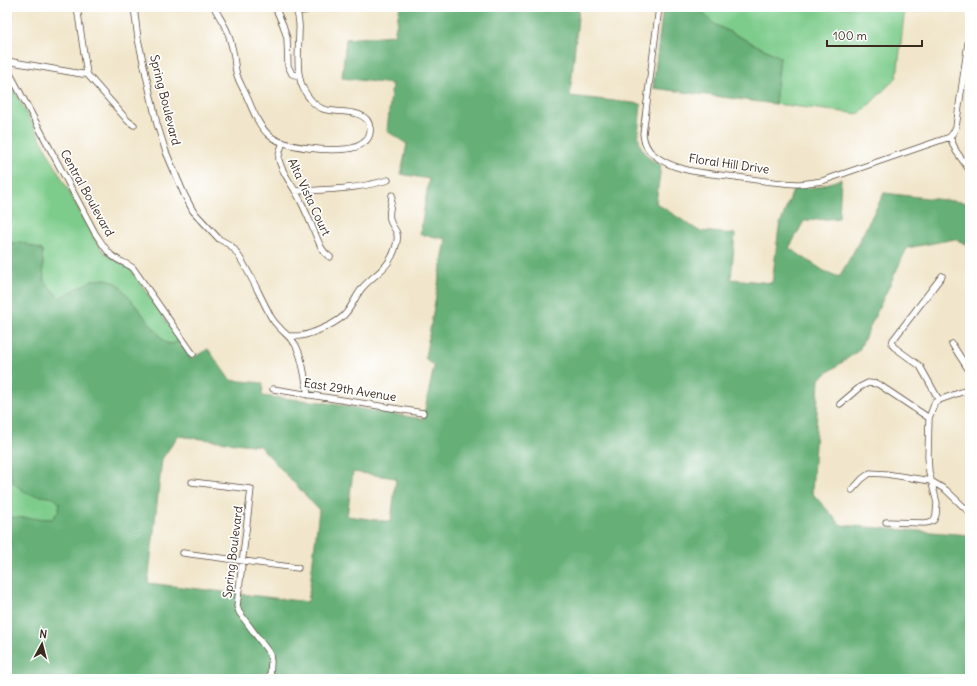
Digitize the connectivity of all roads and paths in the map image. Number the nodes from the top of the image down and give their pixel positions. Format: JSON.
{"nodes":[{"id":1,"x":9,"y":7,"type":"edge"},
{"id":2,"x":77,"y":7,"type":"edge"},
{"id":3,"x":134,"y":7,"type":"edge"},
{"id":4,"x":214,"y":7,"type":"edge"},
{"id":5,"x":275,"y":7,"type":"edge"},
{"id":6,"x":313,"y":7,"type":"edge"},
{"id":7,"x":659,"y":7,"type":"edge"},
{"id":8,"x":296,"y":9,"type":"edge"},
{"id":9,"x":7,"y":22,"type":"edge"},
{"id":10,"x":970,"y":29,"type":"edge"},
{"id":11,"x":7,"y":61,"type":"edge"},
{"id":12,"x":7,"y":68,"type":"edge"},
{"id":13,"x":87,"y":74,"type":"junction"},
{"id":14,"x":299,"y":76,"type":"junction"},
{"id":15,"x":134,"y":125,"type":"dead end"},
{"id":16,"x":950,"y":137,"type":"junction"},
{"id":17,"x":283,"y":142,"type":"junction"},
{"id":18,"x":970,"y":171,"type":"edge"},
{"id":19,"x":388,"y":180,"type":"dead end"},
{"id":20,"x":295,"y":191,"type":"junction"},
{"id":21,"x":392,"y":195,"type":"dead end"},
{"id":22,"x":330,"y":257,"type":"dead end"},
{"id":23,"x":942,"y":276,"type":"dead end"},
{"id":24,"x":288,"y":336,"type":"junction"},
{"id":25,"x":952,"y":344,"type":"dead end"},
{"id":26,"x":193,"y":354,"type":"dead end"},
{"id":27,"x":970,"y":372,"type":"edge"},
{"id":28,"x":970,"y":388,"type":"edge"},
{"id":29,"x":273,"y":389,"type":"dead end"},
{"id":30,"x":308,"y":395,"type":"junction"},
{"id":31,"x":939,"y":400,"type":"junction"},
{"id":32,"x":840,"y":404,"type":"dead end"},
{"id":33,"x":423,"y":413,"type":"dead end"},
{"id":34,"x":929,"y":418,"type":"junction"},
{"id":35,"x":931,"y":481,"type":"junction"},
{"id":36,"x":192,"y":482,"type":"dead end"},
{"id":37,"x":852,"y":490,"type":"dead end"},
{"id":38,"x":970,"y":513,"type":"edge"},
{"id":39,"x":886,"y":522,"type":"dead end"},
{"id":40,"x":183,"y":553,"type":"dead end"},
{"id":41,"x":242,"y":560,"type":"junction"},
{"id":42,"x":298,"y":568,"type":"dead end"},
{"id":43,"x":270,"y":679,"type":"edge"}],
"edges":[{"from":1,"to":9,"type":"street"},
{"from":2,"to":13,"type":"street"},
{"from":3,"to":24,"type":"street","name":"Spring Boulevard"},
{"from":4,"to":17,"type":"street"},
{"from":5,"to":14,"type":"street"},
{"from":6,"to":8,"type":"street"},
{"from":7,"to":16,"type":"street","name":"Floral Hill Drive"},
{"from":8,"to":14,"type":"street"},
{"from":10,"to":16,"type":"street"},
{"from":11,"to":13,"type":"street"},
{"from":12,"to":26,"type":"street","name":"Central Boulevard"},
{"from":13,"to":15,"type":"street"},
{"from":14,"to":17,"type":"street"},
{"from":16,"to":18,"type":"street"},
{"from":17,"to":20,"type":"street","name":"Alta Vista Court"},
{"from":19,"to":20,"type":"street"},
{"from":20,"to":22,"type":"street","name":"Alta Vista Court"},
{"from":21,"to":24,"type":"street"},
{"from":23,"to":31,"type":"street"},
{"from":24,"to":30,"type":"street","name":"Spring Boulevard"},
{"from":25,"to":27,"type":"street"},
{"from":28,"to":31,"type":"street"},
{"from":29,"to":30,"type":"street","name":"East 29th Avenue"},
{"from":30,"to":33,"type":"street","name":"East 29th Avenue"},
{"from":31,"to":34,"type":"street"},
{"from":32,"to":34,"type":"street"},
{"from":34,"to":35,"type":"street"},
{"from":35,"to":37,"type":"street"},
{"from":35,"to":38,"type":"street"},
{"from":35,"to":39,"type":"street"},
{"from":36,"to":41,"type":"street","name":"Spring Boulevard"},
{"from":40,"to":41,"type":"street"},
{"from":41,"to":42,"type":"street"},
{"from":41,"to":43,"type":"street","name":"Spring Boulevard"}]}
